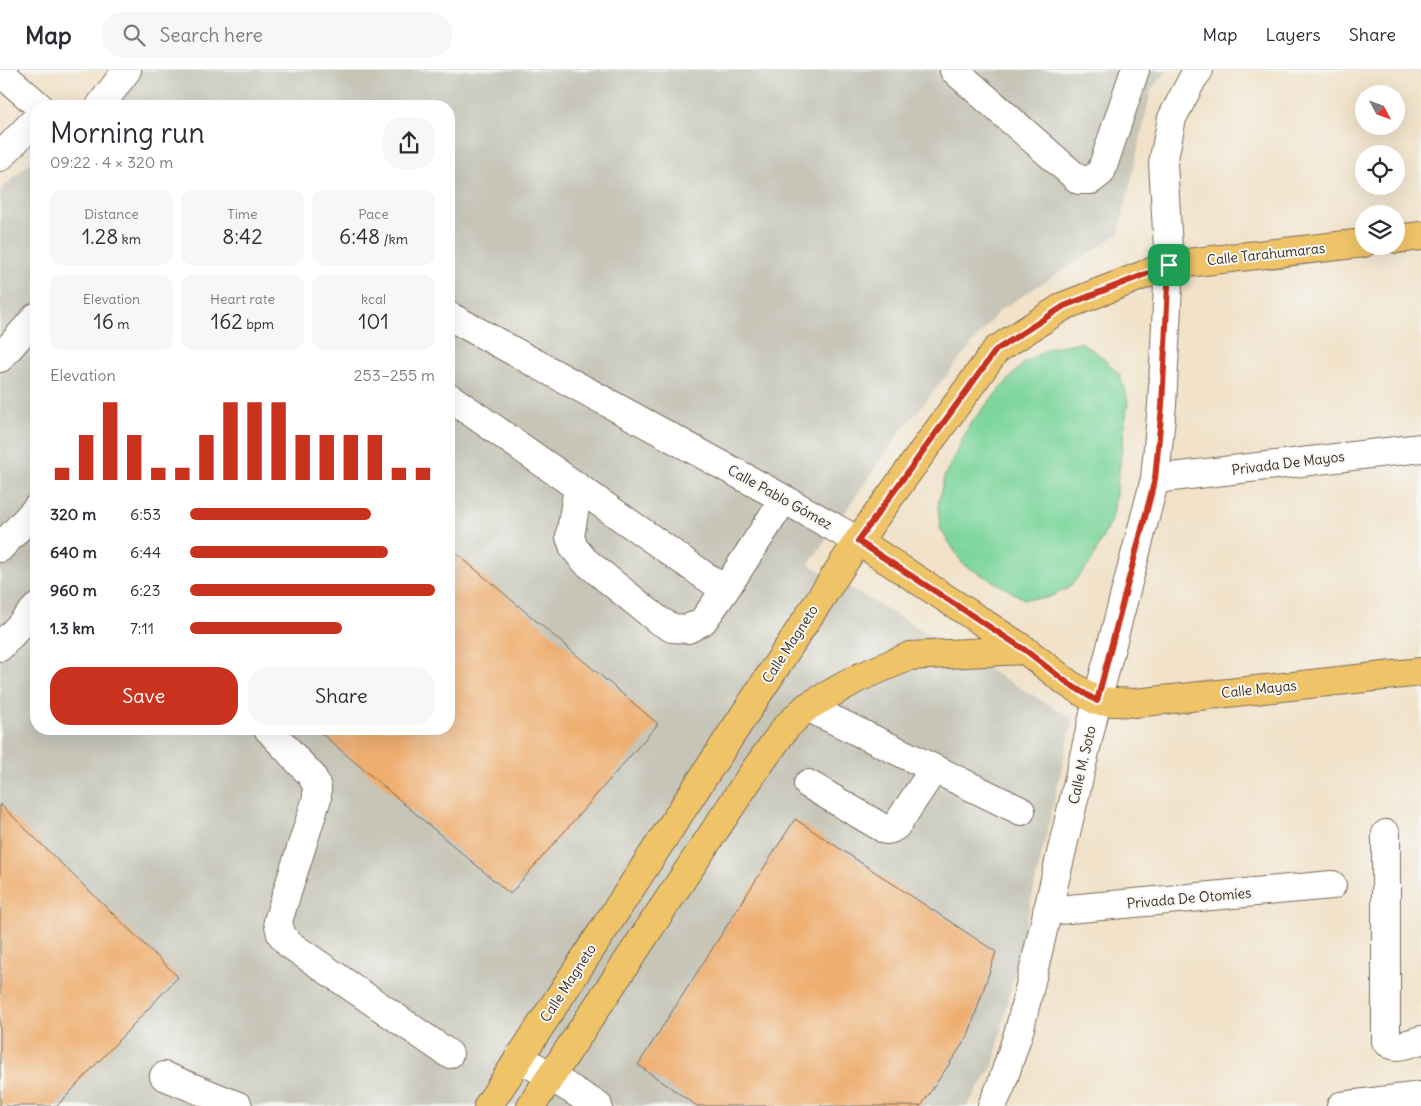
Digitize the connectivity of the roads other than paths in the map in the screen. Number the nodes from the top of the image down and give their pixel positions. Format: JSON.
{"nodes":[{"id":1,"x":128,"y":70,"type":"edge"},
{"id":2,"x":954,"y":70,"type":"edge"},
{"id":3,"x":1134,"y":70,"type":"edge"},
{"id":4,"x":1199,"y":70,"type":"edge"},
{"id":5,"x":0,"y":72,"type":"edge"},
{"id":6,"x":32,"y":100,"type":"edge"},
{"id":7,"x":105,"y":100,"type":"edge"},
{"id":8,"x":30,"y":125,"type":"edge"},
{"id":9,"x":0,"y":157,"type":"edge"},
{"id":10,"x":1421,"y":236,"type":"edge"},
{"id":11,"x":1405,"y":238,"type":"edge"},
{"id":12,"x":1355,"y":244,"type":"edge"},
{"id":13,"x":1169,"y":265,"type":"junction"},
{"id":14,"x":455,"y":319,"type":"edge"},
{"id":15,"x":30,"y":324,"type":"edge"},
{"id":16,"x":0,"y":358,"type":"edge"},
{"id":17,"x":455,"y":401,"type":"edge"},
{"id":18,"x":1421,"y":448,"type":"edge"},
{"id":19,"x":1155,"y":479,"type":"junction"},
{"id":20,"x":578,"y":488,"type":"junction"},
{"id":21,"x":784,"y":499,"type":"junction"},
{"id":22,"x":30,"y":516,"type":"edge"},
{"id":23,"x":858,"y":541,"type":"junction"},
{"id":24,"x":0,"y":548,"type":"edge"},
{"id":25,"x":725,"y":590,"type":"junction"},
{"id":26,"x":30,"y":614,"type":"edge"},
{"id":27,"x":0,"y":647,"type":"edge"},
{"id":28,"x":1025,"y":650,"type":"junction"},
{"id":29,"x":1421,"y":672,"type":"edge"},
{"id":30,"x":1097,"y":701,"type":"junction"},
{"id":31,"x":807,"y":707,"type":"junction"},
{"id":32,"x":274,"y":735,"type":"edge"},
{"id":33,"x":934,"y":769,"type":"junction"},
{"id":34,"x":808,"y":784,"type":"dead end"},
{"id":35,"x":1021,"y":811,"type":"dead end"},
{"id":36,"x":1386,"y":834,"type":"dead end"},
{"id":37,"x":1332,"y":885,"type":"dead end"},
{"id":38,"x":1047,"y":911,"type":"junction"},
{"id":39,"x":1421,"y":1040,"type":"edge"},
{"id":40,"x":449,"y":1054,"type":"dead end"},
{"id":41,"x":519,"y":1057,"type":"junction"},
{"id":42,"x":164,"y":1076,"type":"dead end"},
{"id":43,"x":550,"y":1077,"type":"junction"},
{"id":44,"x":1421,"y":1096,"type":"edge"},
{"id":45,"x":1393,"y":1103,"type":"edge"},
{"id":46,"x":238,"y":1106,"type":"edge"},
{"id":47,"x":488,"y":1106,"type":"edge"},
{"id":48,"x":530,"y":1106,"type":"edge"},
{"id":49,"x":598,"y":1106,"type":"edge"},
{"id":50,"x":992,"y":1106,"type":"edge"},
{"id":51,"x":1341,"y":1106,"type":"edge"}],
"edges":[{"from":1,"to":7,"type":"street"},
{"from":2,"to":3,"type":"street"},
{"from":4,"to":13,"type":"street","name":"Calle M. Soto"},
{"from":5,"to":6,"type":"street"},
{"from":8,"to":9,"type":"street"},
{"from":10,"to":11,"type":"main road"},
{"from":12,"to":13,"type":"main road","name":"Calle Tarahumaras"},
{"from":13,"to":19,"type":"street","name":"Calle M. Soto"},
{"from":13,"to":23,"type":"main road","name":"Calle Magneto"},
{"from":14,"to":21,"type":"street","name":"Calle Pablo Gómez"},
{"from":15,"to":16,"type":"street"},
{"from":17,"to":20,"type":"street"},
{"from":18,"to":19,"type":"street","name":"Privada De Mayos"},
{"from":19,"to":30,"type":"street","name":"Calle M. Soto"},
{"from":20,"to":25,"type":"street"},
{"from":20,"to":25,"type":"street"},
{"from":21,"to":23,"type":"street","name":"Calle Pablo Gómez"},
{"from":21,"to":25,"type":"street"},
{"from":22,"to":24,"type":"street"},
{"from":23,"to":28,"type":"main road","name":"Calle Pablo Gómez"},
{"from":23,"to":41,"type":"main road","name":"Calle Magneto"},
{"from":26,"to":27,"type":"street"},
{"from":28,"to":30,"type":"main road","name":"Calle Pablo Gómez"},
{"from":28,"to":31,"type":"main road"},
{"from":29,"to":30,"type":"main road","name":"Calle Mayas"},
{"from":30,"to":38,"type":"street","name":"Calle M. Soto"},
{"from":31,"to":33,"type":"street"},
{"from":31,"to":43,"type":"main road"},
{"from":32,"to":40,"type":"street"},
{"from":33,"to":34,"type":"street"},
{"from":33,"to":35,"type":"street"},
{"from":36,"to":39,"type":"street"},
{"from":37,"to":38,"type":"street","name":"Privada De Otomíes"},
{"from":38,"to":50,"type":"street","name":"Calle M. Soto"},
{"from":41,"to":43,"type":"street"},
{"from":41,"to":47,"type":"main road","name":"Calle Magneto"},
{"from":42,"to":46,"type":"street"},
{"from":43,"to":48,"type":"main road"},
{"from":43,"to":49,"type":"street"},
{"from":44,"to":45,"type":"street"},
{"from":45,"to":51,"type":"street"}]}
